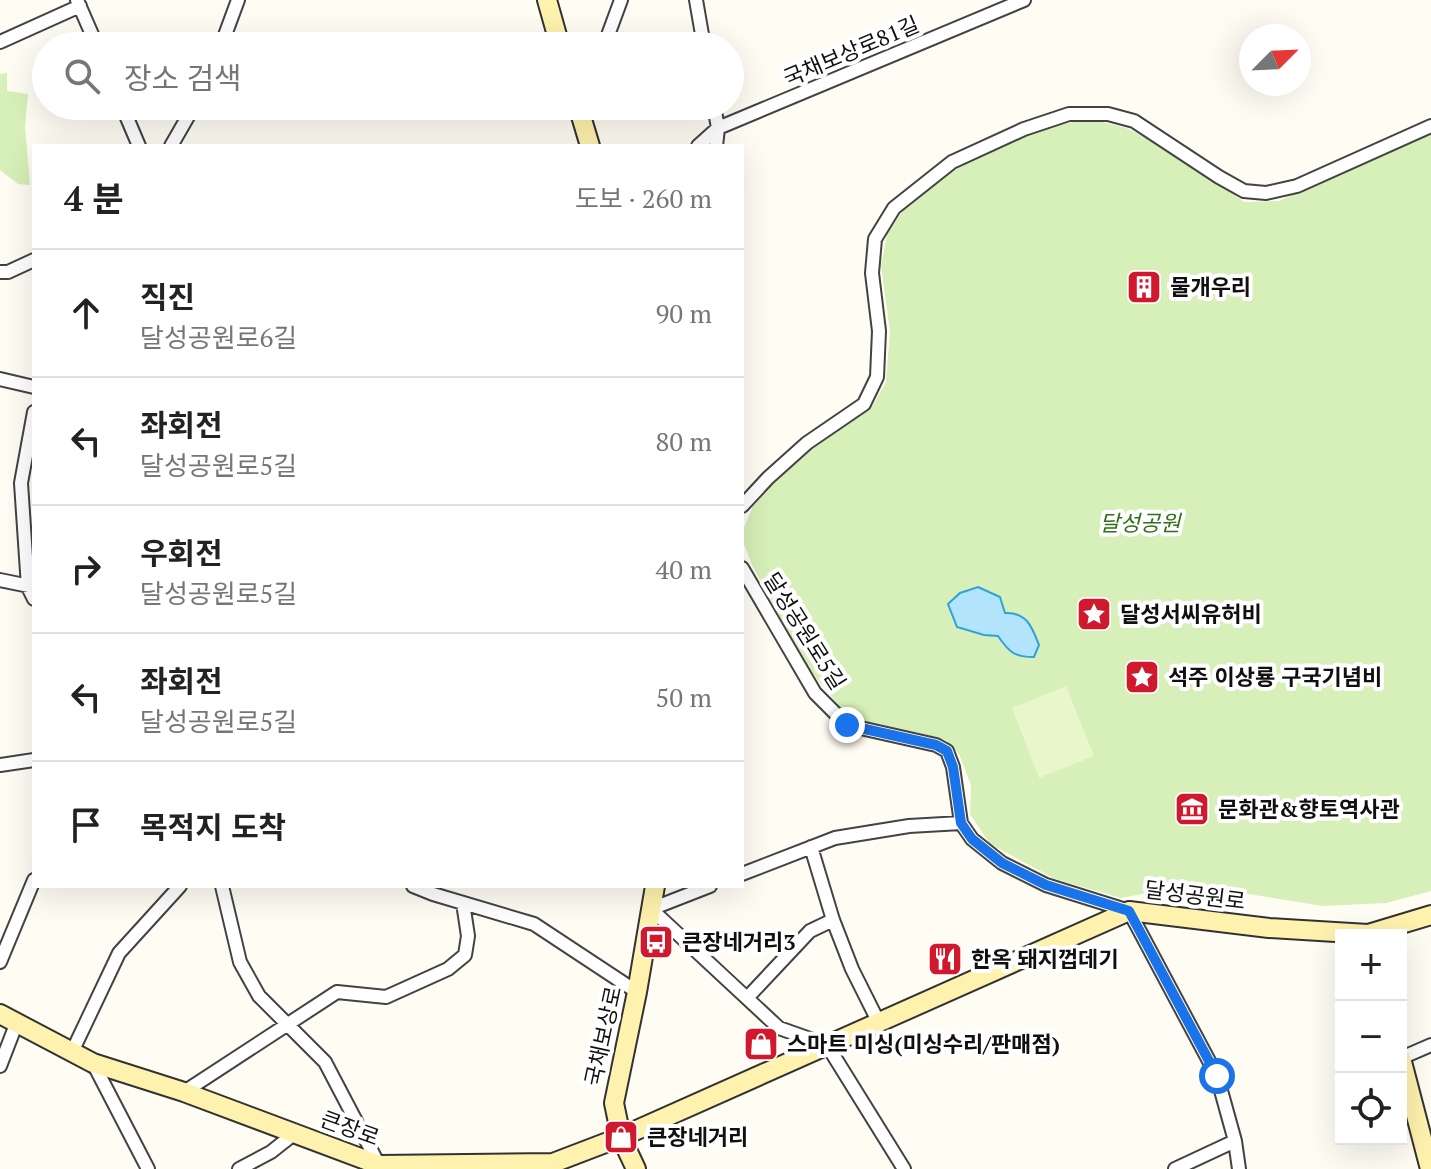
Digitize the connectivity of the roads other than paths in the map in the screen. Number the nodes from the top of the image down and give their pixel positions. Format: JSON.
{"nodes":[{"id":1,"x":238,"y":0,"type":"edge"},
{"id":2,"x":547,"y":0,"type":"edge"},
{"id":3,"x":621,"y":0,"type":"edge"},
{"id":4,"x":696,"y":0,"type":"edge"},
{"id":5,"x":1024,"y":0,"type":"edge"},
{"id":6,"x":78,"y":3,"type":"edge"},
{"id":7,"x":91,"y":32,"type":"edge"},
{"id":8,"x":226,"y":32,"type":"edge"},
{"id":9,"x":556,"y":32,"type":"edge"},
{"id":10,"x":609,"y":32,"type":"edge"},
{"id":11,"x":702,"y":32,"type":"edge"},
{"id":12,"x":0,"y":42,"type":"edge"},
{"id":13,"x":744,"y":117,"type":"edge"},
{"id":14,"x":128,"y":120,"type":"edge"},
{"id":15,"x":186,"y":120,"type":"edge"},
{"id":16,"x":583,"y":120,"type":"edge"},
{"id":17,"x":717,"y":120,"type":"edge"},
{"id":18,"x":737,"y":120,"type":"edge"},
{"id":19,"x":1431,"y":126,"type":"edge"},
{"id":20,"x":718,"y":128,"type":"junction"},
{"id":21,"x":138,"y":144,"type":"edge"},
{"id":22,"x":172,"y":144,"type":"edge"},
{"id":23,"x":589,"y":144,"type":"edge"},
{"id":24,"x":700,"y":144,"type":"edge"},
{"id":25,"x":716,"y":144,"type":"edge"},
{"id":26,"x":32,"y":261,"type":"edge"},
{"id":27,"x":0,"y":272,"type":"edge"},
{"id":28,"x":0,"y":379,"type":"edge"},
{"id":29,"x":32,"y":387,"type":"edge"},
{"id":30,"x":32,"y":423,"type":"edge"},
{"id":31,"x":744,"y":504,"type":"edge"},
{"id":32,"x":744,"y":571,"type":"edge"},
{"id":33,"x":0,"y":580,"type":"edge"},
{"id":34,"x":32,"y":591,"type":"edge"},
{"id":35,"x":32,"y":760,"type":"edge"},
{"id":36,"x":0,"y":765,"type":"edge"},
{"id":37,"x":961,"y":823,"type":"junction"},
{"id":38,"x":811,"y":847,"type":"junction"},
{"id":39,"x":744,"y":873,"type":"edge"},
{"id":40,"x":32,"y":885,"type":"edge"},
{"id":41,"x":178,"y":888,"type":"edge"},
{"id":42,"x":222,"y":888,"type":"edge"},
{"id":43,"x":419,"y":888,"type":"edge"},
{"id":44,"x":655,"y":888,"type":"edge"},
{"id":45,"x":705,"y":888,"type":"edge"},
{"id":46,"x":463,"y":903,"type":"junction"},
{"id":47,"x":651,"y":909,"type":"junction"},
{"id":48,"x":1129,"y":911,"type":"junction"},
{"id":49,"x":1431,"y":915,"type":"edge"},
{"id":50,"x":833,"y":920,"type":"junction"},
{"id":51,"x":1387,"y":929,"type":"edge"},
{"id":52,"x":1335,"y":933,"type":"edge"},
{"id":53,"x":0,"y":962,"type":"edge"},
{"id":54,"x":637,"y":992,"type":"junction"},
{"id":55,"x":747,"y":998,"type":"junction"},
{"id":56,"x":9,"y":1018,"type":"edge"},
{"id":57,"x":878,"y":1021,"type":"junction"},
{"id":58,"x":287,"y":1024,"type":"junction"},
{"id":59,"x":827,"y":1045,"type":"junction"},
{"id":60,"x":1431,"y":1045,"type":"edge"},
{"id":61,"x":72,"y":1052,"type":"junction"},
{"id":62,"x":1407,"y":1055,"type":"edge"},
{"id":63,"x":93,"y":1063,"type":"junction"},
{"id":64,"x":0,"y":1066,"type":"edge"},
{"id":65,"x":1405,"y":1073,"type":"edge"},
{"id":66,"x":184,"y":1092,"type":"junction"},
{"id":67,"x":295,"y":1133,"type":"junction"},
{"id":68,"x":621,"y":1137,"type":"junction"},
{"id":69,"x":1235,"y":1141,"type":"junction"},
{"id":70,"x":379,"y":1165,"type":"junction"},
{"id":71,"x":148,"y":1169,"type":"edge"},
{"id":72,"x":239,"y":1169,"type":"edge"},
{"id":73,"x":636,"y":1169,"type":"edge"},
{"id":74,"x":904,"y":1169,"type":"edge"},
{"id":75,"x":1175,"y":1169,"type":"edge"},
{"id":76,"x":1239,"y":1169,"type":"edge"},
{"id":77,"x":1430,"y":1169,"type":"edge"}],
"edges":[{"from":1,"to":8,"type":"street"},
{"from":2,"to":9,"type":"street"},
{"from":3,"to":10,"type":"street"},
{"from":4,"to":11,"type":"street"},
{"from":5,"to":13,"type":"street","name":"국채보상로81길"},
{"from":6,"to":7,"type":"street"},
{"from":6,"to":12,"type":"street"},
{"from":14,"to":21,"type":"street"},
{"from":15,"to":22,"type":"street"},
{"from":16,"to":23,"type":"street"},
{"from":17,"to":20,"type":"street"},
{"from":18,"to":20,"type":"street","name":"국채보상로81길"},
{"from":19,"to":31,"type":"street"},
{"from":20,"to":24,"type":"street","name":"국채보상로81길"},
{"from":20,"to":25,"type":"street"},
{"from":26,"to":27,"type":"street"},
{"from":28,"to":29,"type":"street"},
{"from":30,"to":34,"type":"street"},
{"from":32,"to":37,"type":"street","name":"달성공원로5길"},
{"from":33,"to":34,"type":"street"},
{"from":35,"to":36,"type":"street"},
{"from":37,"to":38,"type":"street"},
{"from":37,"to":48,"type":"street"},
{"from":38,"to":39,"type":"street"},
{"from":38,"to":50,"type":"street"},
{"from":40,"to":53,"type":"street"},
{"from":41,"to":61,"type":"street"},
{"from":42,"to":58,"type":"street"},
{"from":43,"to":46,"type":"street"},
{"from":44,"to":47,"type":"street","name":"국채보상로"},
{"from":45,"to":47,"type":"street"},
{"from":46,"to":54,"type":"street"},
{"from":46,"to":58,"type":"street"},
{"from":47,"to":54,"type":"street","name":"국채보상로"},
{"from":47,"to":55,"type":"street"},
{"from":48,"to":52,"type":"street","name":"달성공원로"},
{"from":48,"to":57,"type":"street","name":"달성공원로"},
{"from":48,"to":69,"type":"street"},
{"from":49,"to":51,"type":"street","name":"달성공원로"},
{"from":50,"to":55,"type":"street"},
{"from":50,"to":57,"type":"street"},
{"from":54,"to":68,"type":"street","name":"국채보상로"},
{"from":55,"to":59,"type":"street"},
{"from":56,"to":61,"type":"street","name":"큰장로"},
{"from":56,"to":64,"type":"street"},
{"from":57,"to":59,"type":"street","name":"달성공원로"},
{"from":58,"to":66,"type":"street"},
{"from":58,"to":70,"type":"street"},
{"from":59,"to":68,"type":"street","name":"달성공원로"},
{"from":59,"to":74,"type":"street"},
{"from":60,"to":62,"type":"street"},
{"from":61,"to":63,"type":"street","name":"큰장로"},
{"from":63,"to":66,"type":"street","name":"큰장로"},
{"from":63,"to":71,"type":"street"},
{"from":65,"to":77,"type":"street"},
{"from":66,"to":67,"type":"street","name":"큰장로"},
{"from":67,"to":70,"type":"street","name":"큰장로"},
{"from":67,"to":72,"type":"street"},
{"from":68,"to":70,"type":"street","name":"큰장로"},
{"from":68,"to":73,"type":"street","name":"국채보상로"},
{"from":69,"to":75,"type":"street"},
{"from":69,"to":76,"type":"street"}]}
